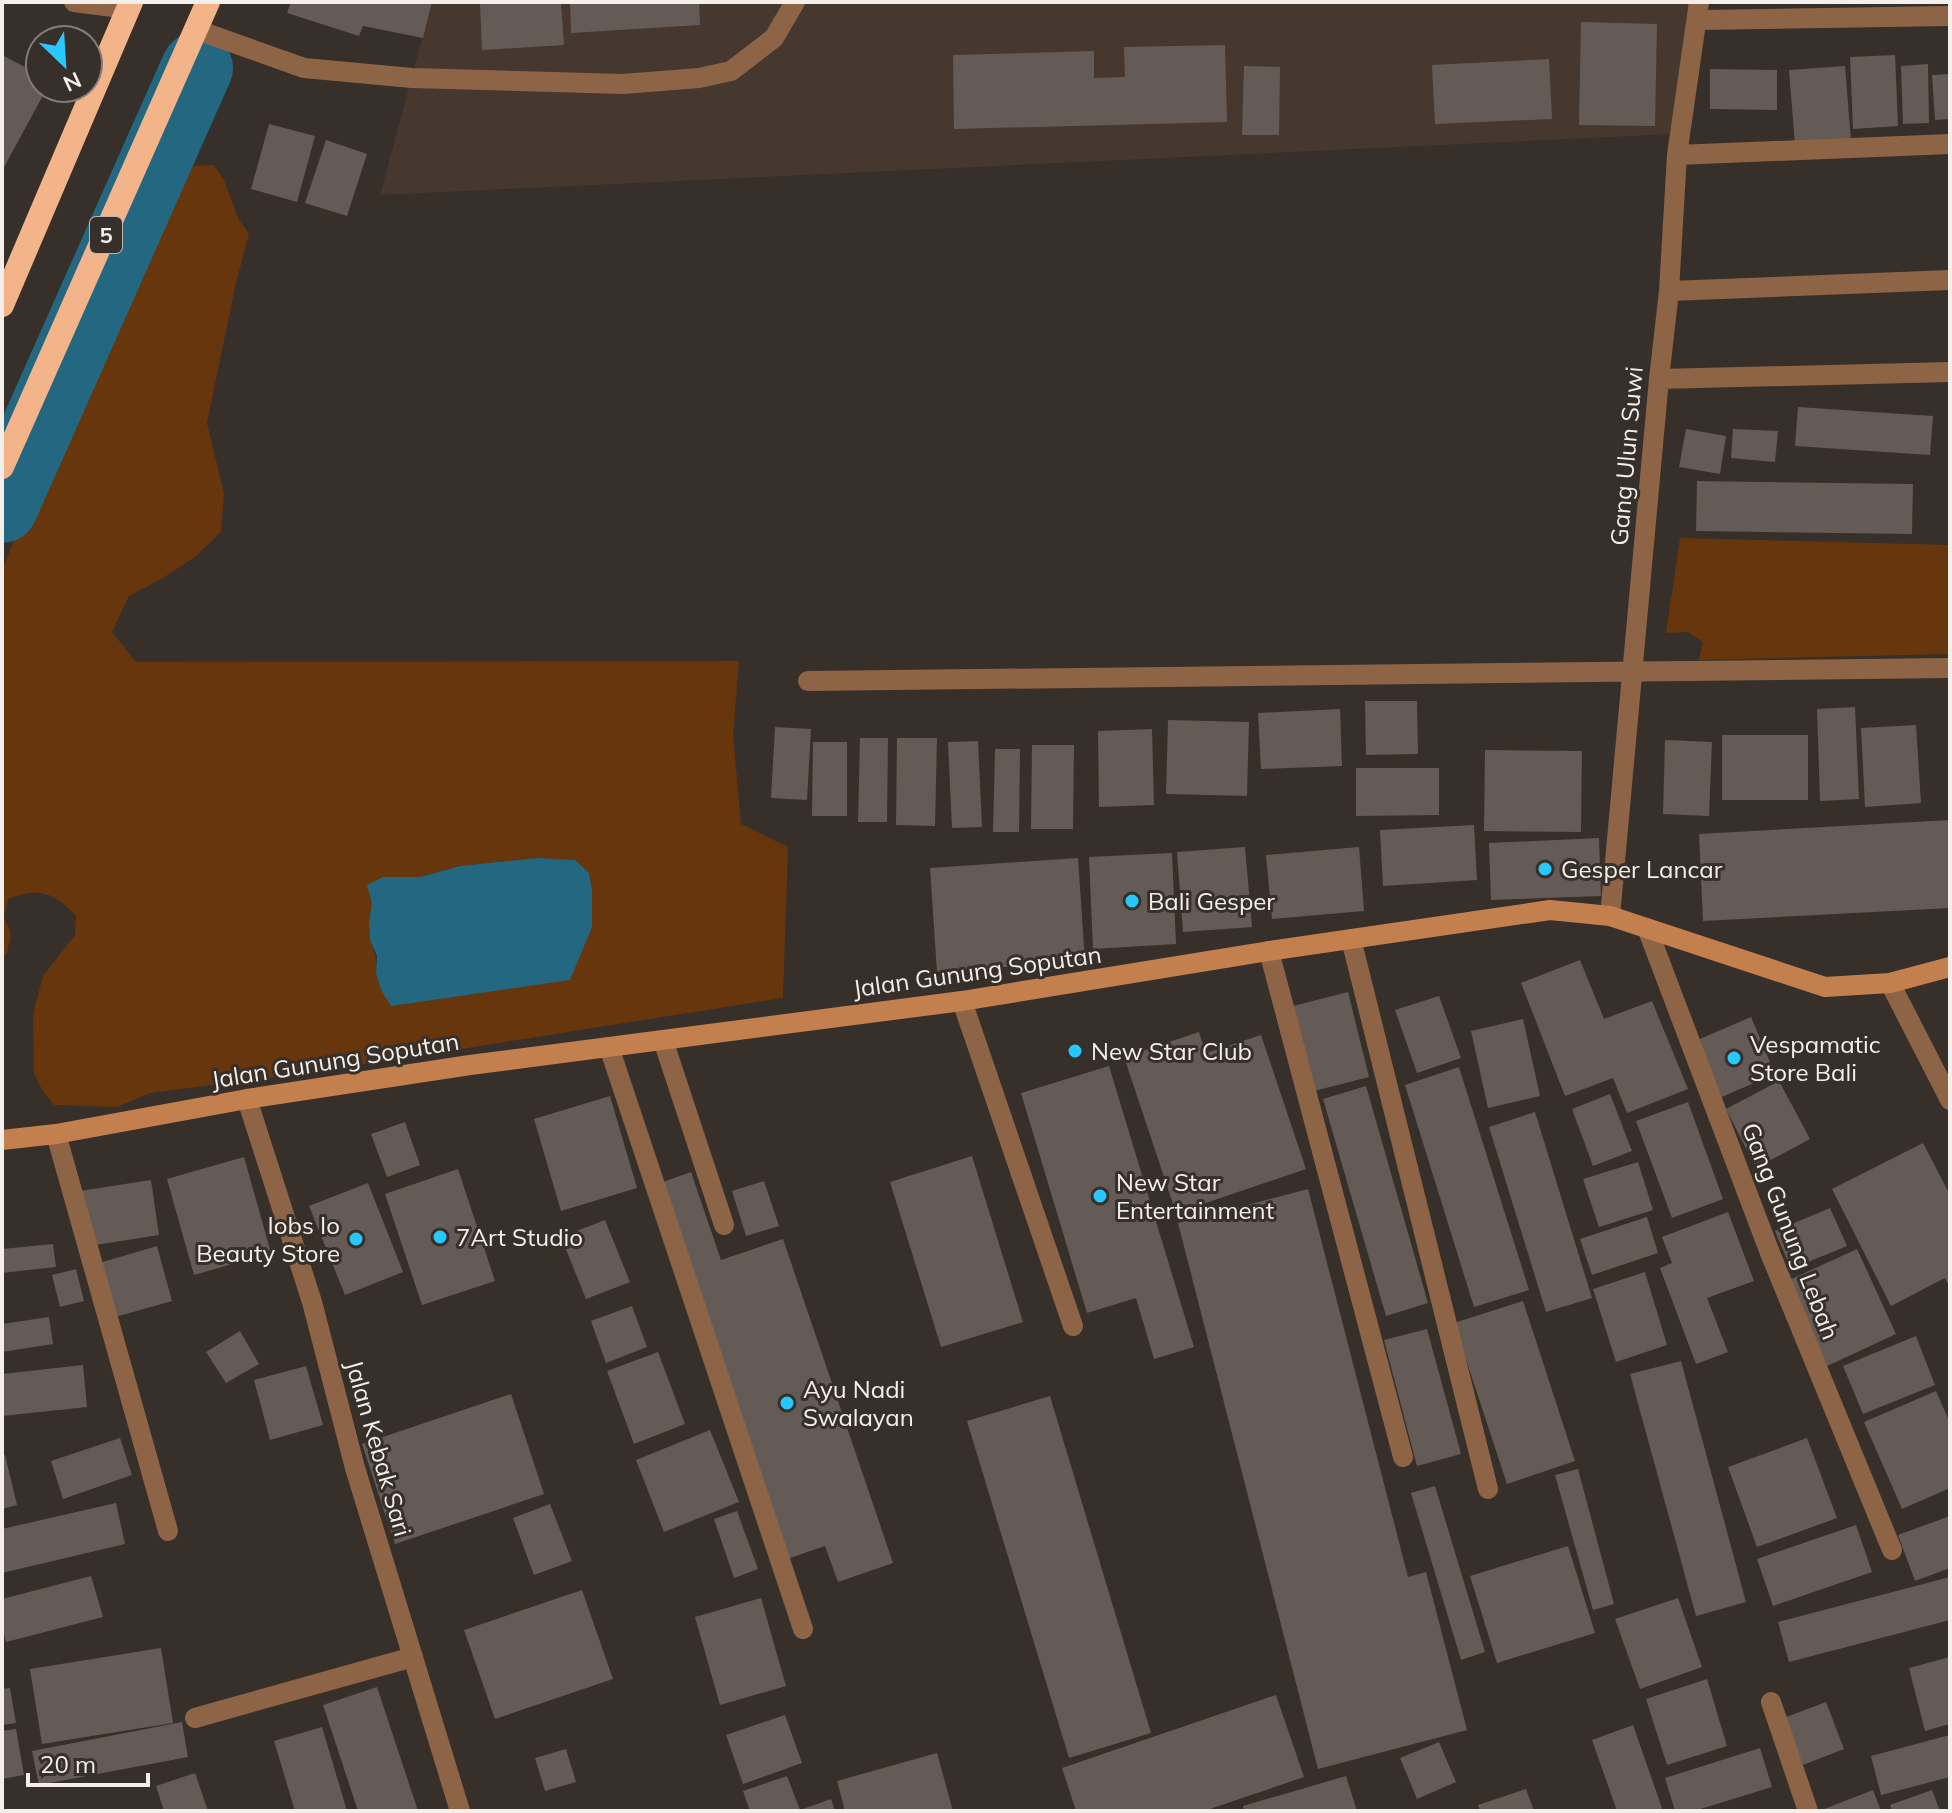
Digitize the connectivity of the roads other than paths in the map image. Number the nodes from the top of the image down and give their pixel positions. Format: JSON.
{"nodes":[{"id":1,"x":74,"y":2,"type":"edge"},
{"id":2,"x":208,"y":2,"type":"edge"},
{"id":3,"x":795,"y":2,"type":"edge"},
{"id":4,"x":130,"y":5,"type":"edge"},
{"id":5,"x":1698,"y":11,"type":"edge"},
{"id":6,"x":1950,"y":16,"type":"edge"},
{"id":7,"x":197,"y":30,"type":"junction"},
{"id":8,"x":1950,"y":144,"type":"edge"},
{"id":9,"x":1677,"y":155,"type":"junction"},
{"id":10,"x":1950,"y":280,"type":"edge"},
{"id":11,"x":1669,"y":291,"type":"junction"},
{"id":12,"x":2,"y":305,"type":"edge"},
{"id":13,"x":1950,"y":372,"type":"edge"},
{"id":14,"x":1659,"y":379,"type":"junction"},
{"id":15,"x":2,"y":467,"type":"edge"},
{"id":16,"x":1950,"y":668,"type":"edge"},
{"id":17,"x":1633,"y":673,"type":"junction"},
{"id":18,"x":808,"y":681,"type":"dead end"},
{"id":19,"x":1610,"y":916,"type":"junction"},
{"id":20,"x":1647,"y":928,"type":"junction"},
{"id":21,"x":1351,"y":939,"type":"junction"},
{"id":22,"x":1269,"y":951,"type":"junction"},
{"id":23,"x":1950,"y":967,"type":"edge"},
{"id":24,"x":1890,"y":983,"type":"junction"},
{"id":25,"x":962,"y":1001,"type":"junction"},
{"id":26,"x":663,"y":1040,"type":"junction"},
{"id":27,"x":609,"y":1047,"type":"junction"},
{"id":28,"x":247,"y":1099,"type":"junction"},
{"id":29,"x":1950,"y":1100,"type":"edge"},
{"id":30,"x":56,"y":1134,"type":"junction"},
{"id":31,"x":2,"y":1140,"type":"edge"},
{"id":32,"x":724,"y":1225,"type":"dead end"},
{"id":33,"x":1073,"y":1326,"type":"dead end"},
{"id":34,"x":1403,"y":1457,"type":"dead end"},
{"id":35,"x":1488,"y":1489,"type":"dead end"},
{"id":36,"x":168,"y":1531,"type":"dead end"},
{"id":37,"x":1892,"y":1550,"type":"dead end"},
{"id":38,"x":803,"y":1629,"type":"dead end"},
{"id":39,"x":413,"y":1657,"type":"junction"},
{"id":40,"x":1771,"y":1702,"type":"dead end"},
{"id":41,"x":195,"y":1718,"type":"dead end"},
{"id":42,"x":460,"y":1811,"type":"edge"},
{"id":43,"x":1808,"y":1811,"type":"edge"}],
"edges":[{"from":1,"to":4,"type":"street"},
{"from":2,"to":7,"type":"highway","number":"5"},
{"from":3,"to":7,"type":"street"},
{"from":4,"to":12,"type":"highway"},
{"from":5,"to":6,"type":"street"},
{"from":5,"to":9,"type":"street","name":"Gang Ulun Suwi"},
{"from":7,"to":15,"type":"highway","number":"5"},
{"from":8,"to":9,"type":"street"},
{"from":9,"to":11,"type":"street","name":"Gang Ulun Suwi"},
{"from":10,"to":11,"type":"street"},
{"from":11,"to":14,"type":"street","name":"Gang Ulun Suwi"},
{"from":13,"to":14,"type":"street"},
{"from":14,"to":17,"type":"street","name":"Gang Ulun Suwi"},
{"from":16,"to":17,"type":"street"},
{"from":17,"to":18,"type":"street"},
{"from":17,"to":19,"type":"street","name":"Gang Ulun Suwi"},
{"from":19,"to":20,"type":"main road","name":"Jalan Gunung Soputan"},
{"from":19,"to":21,"type":"main road","name":"Jalan Gunung Soputan"},
{"from":20,"to":24,"type":"main road","name":"Jalan Gunung Soputan"},
{"from":20,"to":37,"type":"street","name":"Gang Gunung Lebah"},
{"from":21,"to":22,"type":"main road","name":"Jalan Gunung Soputan"},
{"from":21,"to":35,"type":"street"},
{"from":22,"to":25,"type":"main road","name":"Jalan Gunung Soputan"},
{"from":22,"to":34,"type":"street"},
{"from":23,"to":24,"type":"main road","name":"Jalan Gunung Soputan"},
{"from":24,"to":29,"type":"street"},
{"from":25,"to":26,"type":"main road","name":"Jalan Gunung Soputan"},
{"from":25,"to":33,"type":"street"},
{"from":26,"to":27,"type":"main road","name":"Jalan Gunung Soputan"},
{"from":26,"to":32,"type":"street"},
{"from":27,"to":28,"type":"main road","name":"Jalan Gunung Soputan"},
{"from":27,"to":38,"type":"street"},
{"from":28,"to":30,"type":"main road","name":"Jalan Gunung Soputan"},
{"from":28,"to":39,"type":"street","name":"Jalan Kebak Sari"},
{"from":30,"to":31,"type":"main road","name":"Jalan Gunung Soputan"},
{"from":30,"to":36,"type":"street"},
{"from":39,"to":41,"type":"street"},
{"from":39,"to":42,"type":"street","name":"Jalan Kebak Sari"},
{"from":40,"to":43,"type":"street"}]}
